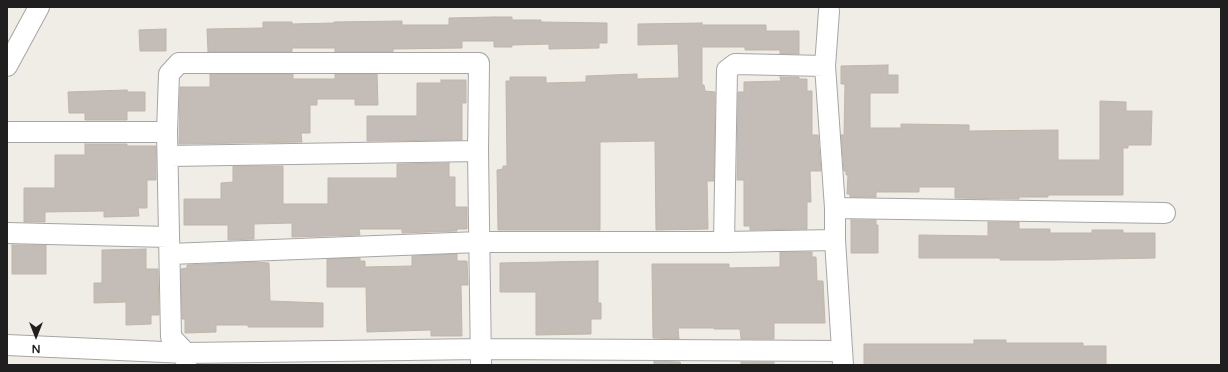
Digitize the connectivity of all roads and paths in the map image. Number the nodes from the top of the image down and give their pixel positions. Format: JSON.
{"nodes":[{"id":1,"x":39,"y":7,"type":"edge"},
{"id":2,"x":829,"y":11,"type":"dead end"},
{"id":3,"x":7,"y":66,"type":"edge"},
{"id":4,"x":825,"y":66,"type":"junction"},
{"id":5,"x":7,"y":132,"type":"edge"},
{"id":6,"x":167,"y":132,"type":"junction"},
{"id":7,"x":478,"y":151,"type":"junction"},
{"id":8,"x":169,"y":156,"type":"junction"},
{"id":9,"x":835,"y":208,"type":"junction"},
{"id":10,"x":1165,"y":212,"type":"dead end"},
{"id":11,"x":7,"y":233,"type":"edge"},
{"id":12,"x":835,"y":240,"type":"junction"},
{"id":13,"x":479,"y":242,"type":"junction"},
{"id":14,"x":724,"y":242,"type":"junction"},
{"id":15,"x":169,"y":246,"type":"junction"},
{"id":16,"x":7,"y":345,"type":"edge"},
{"id":17,"x":481,"y":357,"type":"edge"},
{"id":18,"x":842,"y":358,"type":"edge"},
{"id":19,"x":186,"y":359,"type":"edge"}],
"edges":[{"from":1,"to":3,"type":"street"},
{"from":2,"to":4,"type":"street"},
{"from":4,"to":9,"type":"street"},
{"from":4,"to":14,"type":"street"},
{"from":5,"to":6,"type":"street"},
{"from":6,"to":7,"type":"street"},
{"from":6,"to":8,"type":"street"},
{"from":7,"to":8,"type":"street"},
{"from":7,"to":13,"type":"street"},
{"from":8,"to":15,"type":"street"},
{"from":9,"to":10,"type":"street"},
{"from":9,"to":12,"type":"street"},
{"from":11,"to":15,"type":"street"},
{"from":12,"to":14,"type":"street"},
{"from":12,"to":18,"type":"street"},
{"from":13,"to":14,"type":"street"},
{"from":13,"to":15,"type":"street"},
{"from":13,"to":17,"type":"street"},
{"from":15,"to":19,"type":"street"},
{"from":16,"to":19,"type":"street"},
{"from":17,"to":18,"type":"street"},
{"from":17,"to":19,"type":"street"}]}
